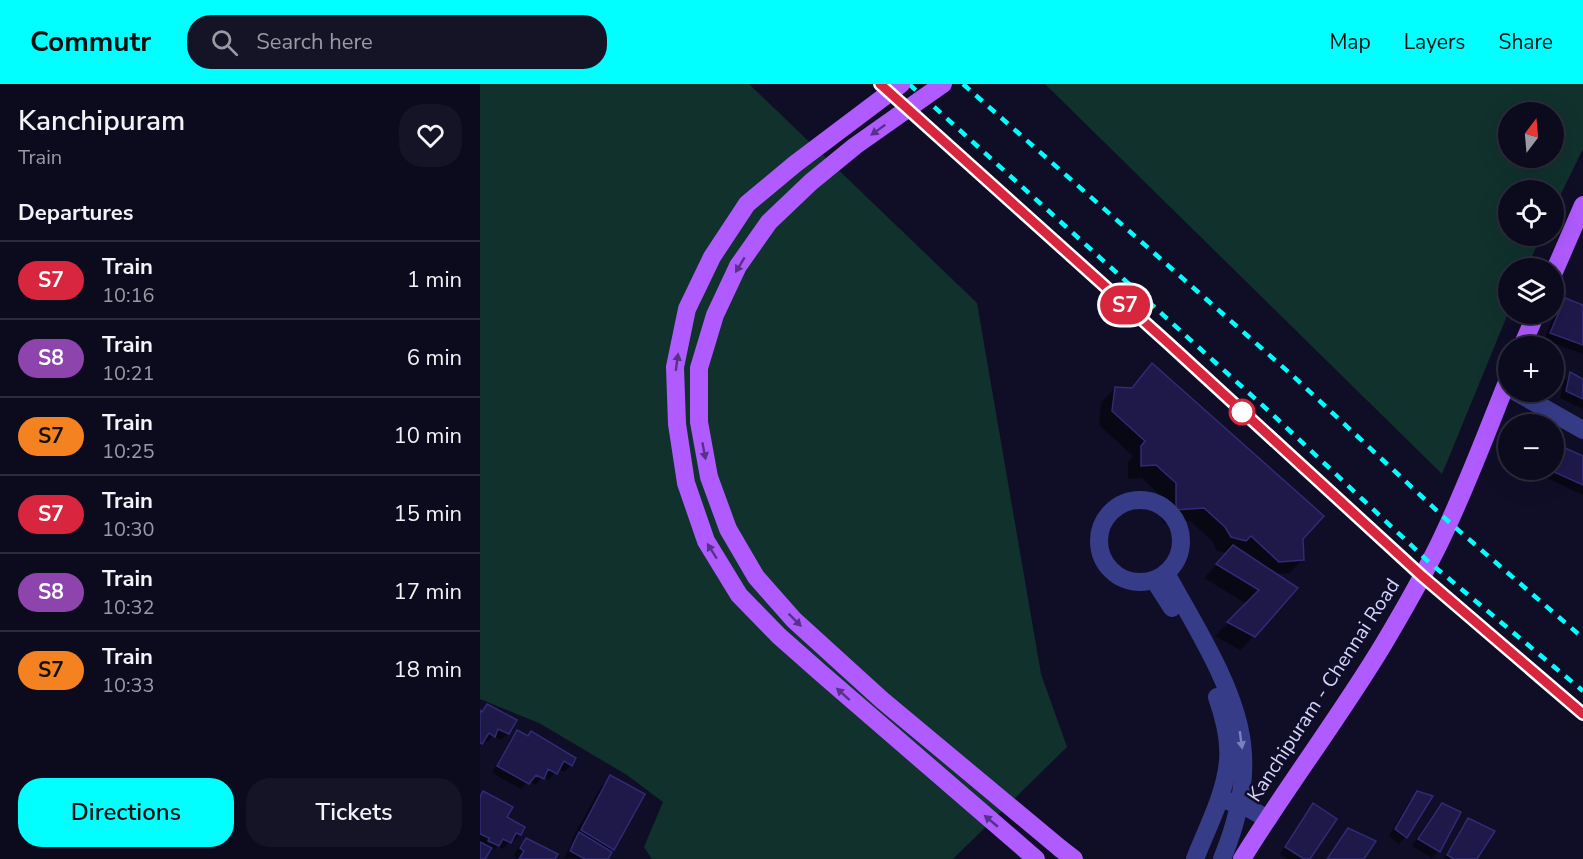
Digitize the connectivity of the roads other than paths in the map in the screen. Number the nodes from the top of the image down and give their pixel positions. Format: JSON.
{"nodes":[{"id":1,"x":901,"y":84,"type":"edge"},
{"id":2,"x":943,"y":84,"type":"edge"},
{"id":3,"x":1583,"y":205,"type":"edge"},
{"id":4,"x":1560,"y":258,"type":"edge"},
{"id":5,"x":1503,"y":402,"type":"edge"},
{"id":6,"x":1538,"y":402,"type":"edge"},
{"id":7,"x":1583,"y":430,"type":"edge"},
{"id":8,"x":1160,"y":576,"type":"junction"},
{"id":9,"x":1219,"y":799,"type":"junction"},
{"id":10,"x":1239,"y":804,"type":"junction"},
{"id":11,"x":1268,"y":819,"type":"junction"},
{"id":12,"x":1068,"y":854,"type":"edge"},
{"id":13,"x":1036,"y":859,"type":"edge"},
{"id":14,"x":1195,"y":859,"type":"edge"},
{"id":15,"x":1222,"y":859,"type":"edge"},
{"id":16,"x":1242,"y":859,"type":"edge"}],
"edges":[{"from":13,"to":1,"type":"main road","one_way":true,"bridge":true},
{"from":2,"to":12,"type":"main road","one_way":true,"bridge":true},
{"from":3,"to":4,"type":"main road"},
{"from":5,"to":11,"type":"main road","name":"Kanchipuram - Chennai Road"},
{"from":6,"to":7,"type":"street"},
{"from":8,"to":8,"type":"street"},
{"from":8,"to":9,"type":"street"},
{"from":8,"to":10,"type":"street","one_way":true},
{"from":9,"to":10,"type":"street"},
{"from":9,"to":14,"type":"street"},
{"from":10,"to":11,"type":"street"},
{"from":10,"to":15,"type":"street"},
{"from":11,"to":16,"type":"main road","name":"Kanchipuram - Chennai Road"}]}
